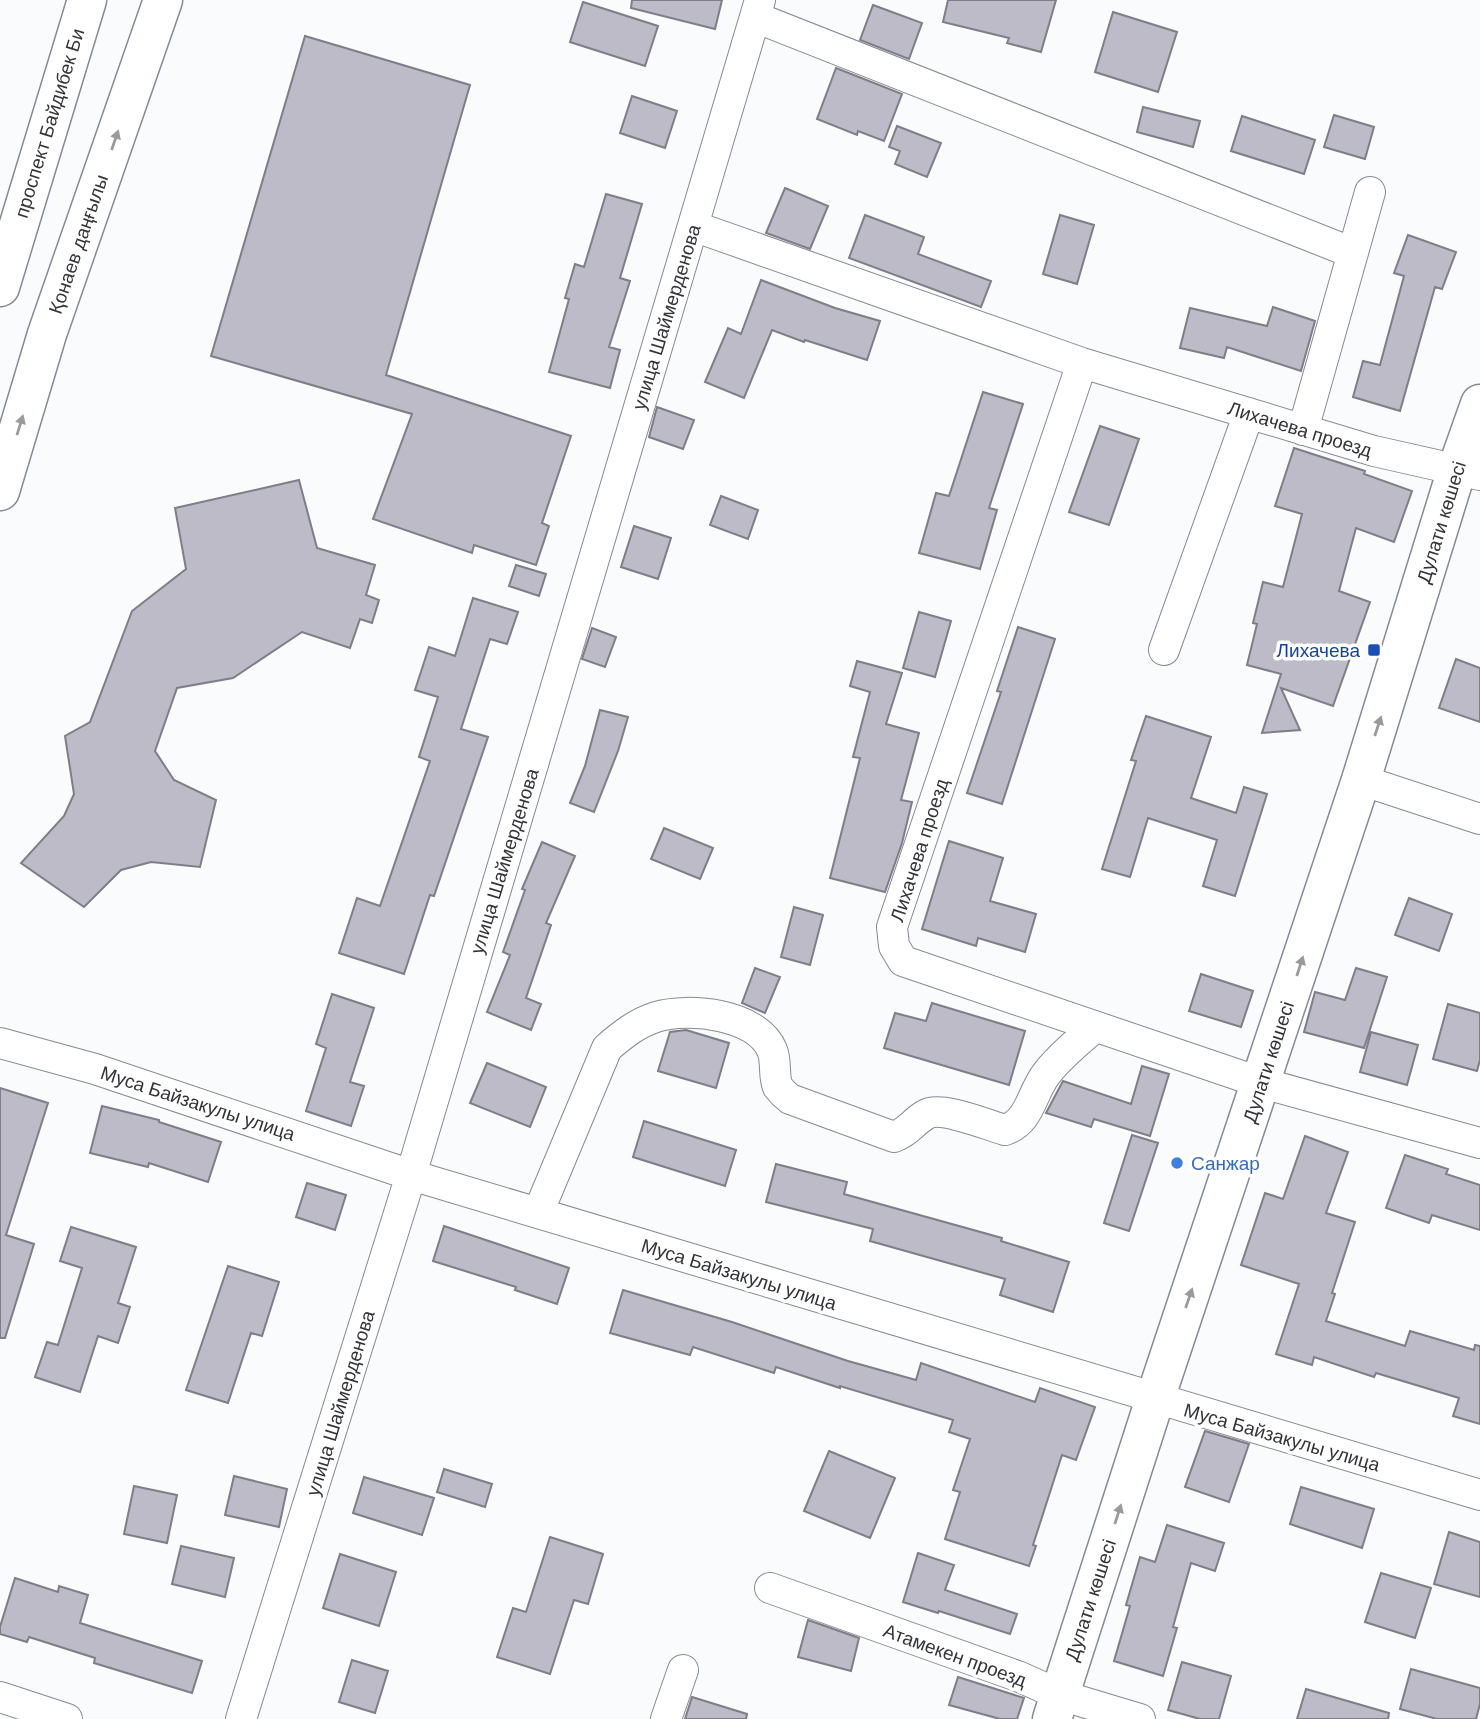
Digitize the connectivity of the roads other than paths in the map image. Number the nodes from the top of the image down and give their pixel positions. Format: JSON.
{"nodes":[{"id":1,"x":86,"y":0,"type":"edge"},
{"id":2,"x":163,"y":0,"type":"edge"},
{"id":3,"x":758,"y":9,"type":"edge"},
{"id":4,"x":1370,"y":192,"type":"dead end"},
{"id":5,"x":693,"y":226,"type":"junction"},
{"id":6,"x":1353,"y":253,"type":"junction"},
{"id":7,"x":0,"y":287,"type":"edge"},
{"id":8,"x":1082,"y":363,"type":"junction"},
{"id":9,"x":1480,"y":404,"type":"edge"},
{"id":10,"x":1249,"y":413,"type":"junction"},
{"id":11,"x":1303,"y":430,"type":"junction"},
{"id":12,"x":1469,"y":472,"type":"edge"},
{"id":13,"x":0,"y":491,"type":"edge"},
{"id":14,"x":1164,"y":650,"type":"dead end"},
{"id":15,"x":1361,"y":780,"type":"junction"},
{"id":16,"x":1480,"y":819,"type":"edge"},
{"id":17,"x":1095,"y":1027,"type":"junction"},
{"id":18,"x":0,"y":1043,"type":"edge"},
{"id":19,"x":1262,"y":1083,"type":"junction"},
{"id":20,"x":1480,"y":1143,"type":"edge"},
{"id":21,"x":411,"y":1175,"type":"junction"},
{"id":22,"x":538,"y":1213,"type":"junction"},
{"id":23,"x":1155,"y":1399,"type":"junction"},
{"id":24,"x":1480,"y":1495,"type":"edge"},
{"id":25,"x":770,"y":1588,"type":"dead end"},
{"id":26,"x":683,"y":1670,"type":"dead end"},
{"id":27,"x":0,"y":1697,"type":"edge"},
{"id":28,"x":1056,"y":1707,"type":"edge"},
{"id":29,"x":67,"y":1719,"type":"edge"},
{"id":30,"x":241,"y":1719,"type":"edge"},
{"id":31,"x":666,"y":1719,"type":"edge"},
{"id":32,"x":1140,"y":1719,"type":"edge"}],
"edges":[{"from":1,"to":7,"type":"main road","name":"проспект Байдибек Би"},
{"from":13,"to":2,"type":"main road","name":"Қонаев даңғылы","one_way":true},
{"from":3,"to":5,"type":"street","name":"улица Шаймерденова"},
{"from":3,"to":6,"type":"street"},
{"from":4,"to":6,"type":"street"},
{"from":5,"to":8,"type":"street","name":"Лихачева проезд"},
{"from":5,"to":21,"type":"street","name":"улица Шаймерденова"},
{"from":6,"to":11,"type":"street"},
{"from":8,"to":10,"type":"street","name":"Лихачева проезд"},
{"from":8,"to":17,"type":"street","name":"Лихачева проезд"},
{"from":9,"to":12,"type":"main road","name":"Дулати көшесі"},
{"from":10,"to":11,"type":"street","name":"Лихачева проезд"},
{"from":10,"to":14,"type":"street"},
{"from":11,"to":12,"type":"street","name":"Лихачева проезд"},
{"from":15,"to":12,"type":"main road","name":"Дулати көшесі","one_way":true},
{"from":15,"to":16,"type":"street"},
{"from":19,"to":15,"type":"main road","name":"Дулати көшесі","one_way":true},
{"from":17,"to":19,"type":"street","name":"Лихачева проезд"},
{"from":17,"to":22,"type":"street"},
{"from":18,"to":21,"type":"street","name":"Муса Байзакулы улица"},
{"from":19,"to":20,"type":"street","name":"Лихачева проезд"},
{"from":23,"to":19,"type":"main road","name":"Дулати көшесі","one_way":true},
{"from":21,"to":22,"type":"street","name":"Муса Байзакулы улица"},
{"from":21,"to":30,"type":"street","name":"улица Шаймерденова"},
{"from":22,"to":23,"type":"street","name":"Муса Байзакулы улица"},
{"from":23,"to":24,"type":"street","name":"Муса Байзакулы улица"},
{"from":28,"to":23,"type":"main road","name":"Дулати көшесі","one_way":true},
{"from":25,"to":28,"type":"street","name":"Атамекен проезд"},
{"from":26,"to":31,"type":"street"},
{"from":27,"to":29,"type":"street"},
{"from":28,"to":32,"type":"street","name":"Атамекен проезд"}]}
